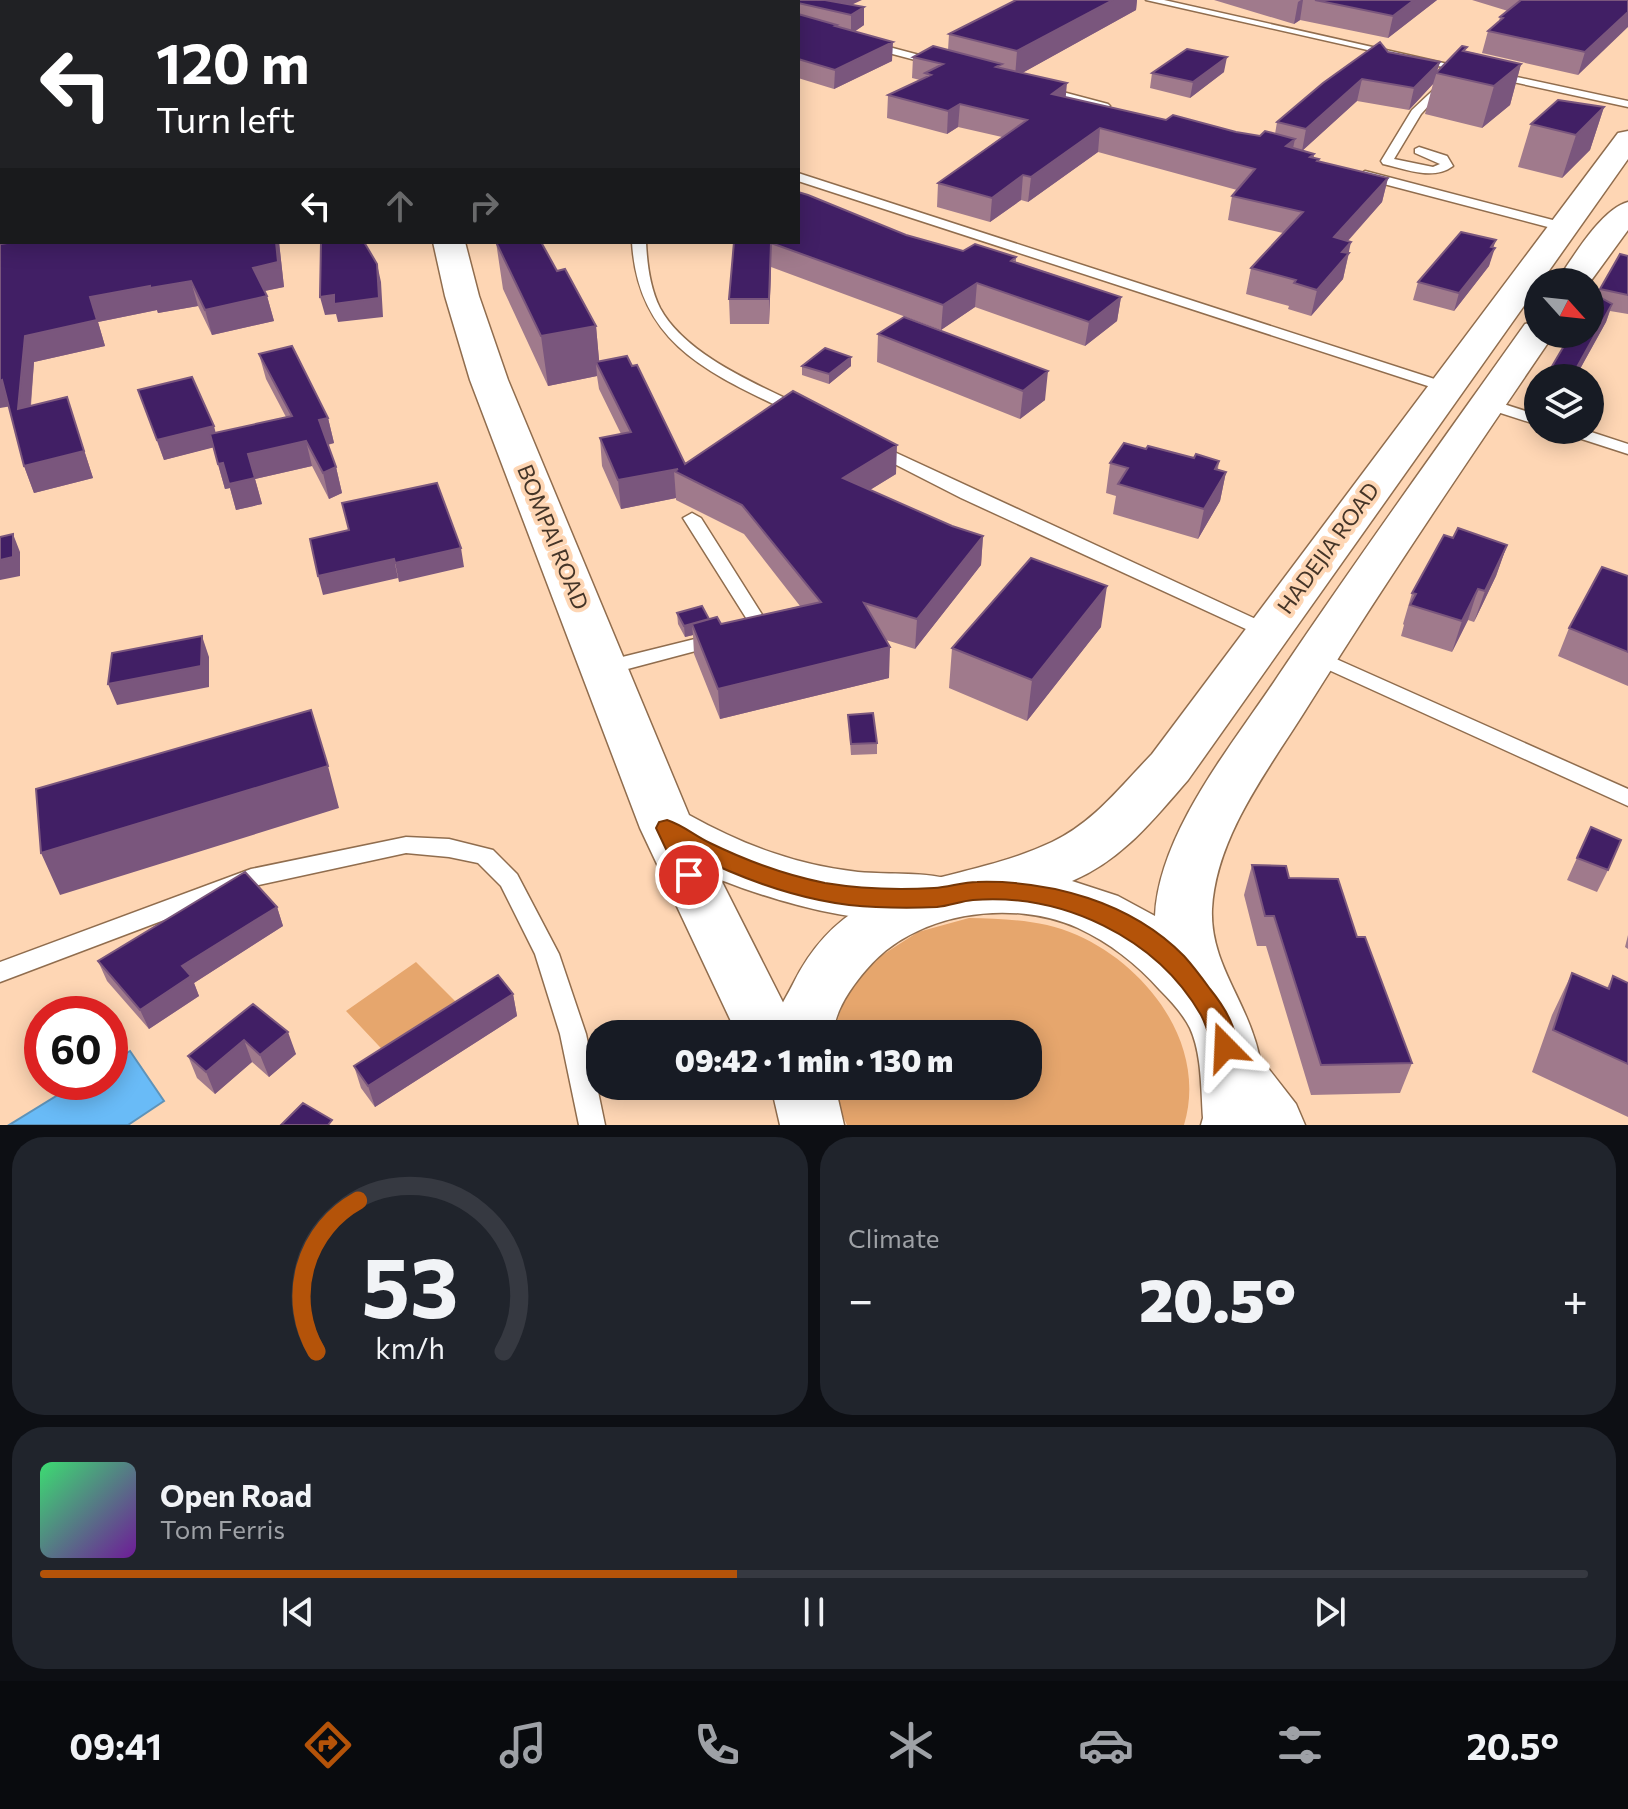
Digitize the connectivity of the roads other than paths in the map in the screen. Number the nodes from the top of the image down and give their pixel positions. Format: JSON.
{"nodes":[{"id":1,"x":1151,"y":0,"type":"edge"},
{"id":2,"x":1171,"y":2,"type":"edge"},
{"id":3,"x":859,"y":42,"type":"edge"},
{"id":4,"x":951,"y":66,"type":"edge"},
{"id":5,"x":1459,"y":67,"type":"junction"},
{"id":6,"x":1473,"y":70,"type":"edge"},
{"id":7,"x":1487,"y":73,"type":"edge"},
{"id":8,"x":1028,"y":86,"type":"edge"},
{"id":9,"x":1569,"y":91,"type":"junction"},
{"id":10,"x":1559,"y":101,"type":"edge"},
{"id":11,"x":1628,"y":104,"type":"edge"},
{"id":12,"x":1119,"y":110,"type":"edge"},
{"id":13,"x":1419,"y":151,"type":"dead end"},
{"id":14,"x":1349,"y":171,"type":"edge"},
{"id":15,"x":800,"y":178,"type":"edge"},
{"id":16,"x":1611,"y":202,"type":"edge"},
{"id":17,"x":449,"y":244,"type":"edge"},
{"id":18,"x":639,"y":244,"type":"edge"},
{"id":19,"x":1580,"y":268,"type":"edge"},
{"id":20,"x":1527,"y":348,"type":"edge"},
{"id":21,"x":1445,"y":387,"type":"junction"},
{"id":22,"x":1488,"y":404,"type":"junction"},
{"id":23,"x":1524,"y":416,"type":"edge"},
{"id":24,"x":814,"y":418,"type":"edge"},
{"id":25,"x":856,"y":439,"type":"edge"},
{"id":26,"x":1604,"y":441,"type":"edge"},
{"id":27,"x":1628,"y":449,"type":"edge"},
{"id":28,"x":692,"y":518,"type":"dead end"},
{"id":29,"x":1268,"y":632,"type":"junction"},
{"id":30,"x":1316,"y":656,"type":"junction"},
{"id":31,"x":605,"y":668,"type":"junction"},
{"id":32,"x":1628,"y":798,"type":"edge"},
{"id":33,"x":667,"y":828,"type":"junction"},
{"id":34,"x":955,"y":894,"type":"junction"},
{"id":35,"x":0,"y":972,"type":"edge"},
{"id":36,"x":1208,"y":1005,"type":"junction"},
{"id":37,"x":761,"y":1020,"type":"edge"},
{"id":38,"x":807,"y":1020,"type":"edge"},
{"id":39,"x":1231,"y":1096,"type":"edge"},
{"id":40,"x":592,"y":1125,"type":"edge"},
{"id":41,"x":1273,"y":1125,"type":"edge"}],
"edges":[{"from":1,"to":2,"type":"lane"},
{"from":2,"to":5,"type":"lane"},
{"from":3,"to":4,"type":"lane"},
{"from":5,"to":6,"type":"lane"},
{"from":5,"to":13,"type":"lane"},
{"from":7,"to":9,"type":"lane"},
{"from":8,"to":12,"type":"lane"},
{"from":9,"to":10,"type":"lane"},
{"from":9,"to":11,"type":"lane"},
{"from":14,"to":16,"type":"lane"},
{"from":15,"to":21,"type":"lane"},
{"from":16,"to":19,"type":"main road"},
{"from":16,"to":21,"type":"main road","name":"HADEJIA ROAD"},
{"from":17,"to":31,"type":"main road","name":"BOMPAI ROAD"},
{"from":18,"to":24,"type":"lane"},
{"from":20,"to":22,"type":"main road"},
{"from":21,"to":29,"type":"main road","name":"HADEJIA ROAD"},
{"from":22,"to":23,"type":"lane"},
{"from":22,"to":30,"type":"main road"},
{"from":25,"to":29,"type":"lane"},
{"from":26,"to":27,"type":"lane"},
{"from":28,"to":31,"type":"lane"},
{"from":29,"to":34,"type":"main road","name":"HADEJIA ROAD"},
{"from":30,"to":32,"type":"lane"},
{"from":30,"to":36,"type":"main road"},
{"from":31,"to":33,"type":"main road","name":"BOMPAI ROAD"},
{"from":33,"to":34,"type":"main road"},
{"from":33,"to":37,"type":"main road","name":"BOMPAI ROAD"},
{"from":34,"to":36,"type":"main road"},
{"from":34,"to":38,"type":"main road"},
{"from":35,"to":40,"type":"lane"},
{"from":36,"to":39,"type":"main road"},
{"from":39,"to":41,"type":"main road"}]}
